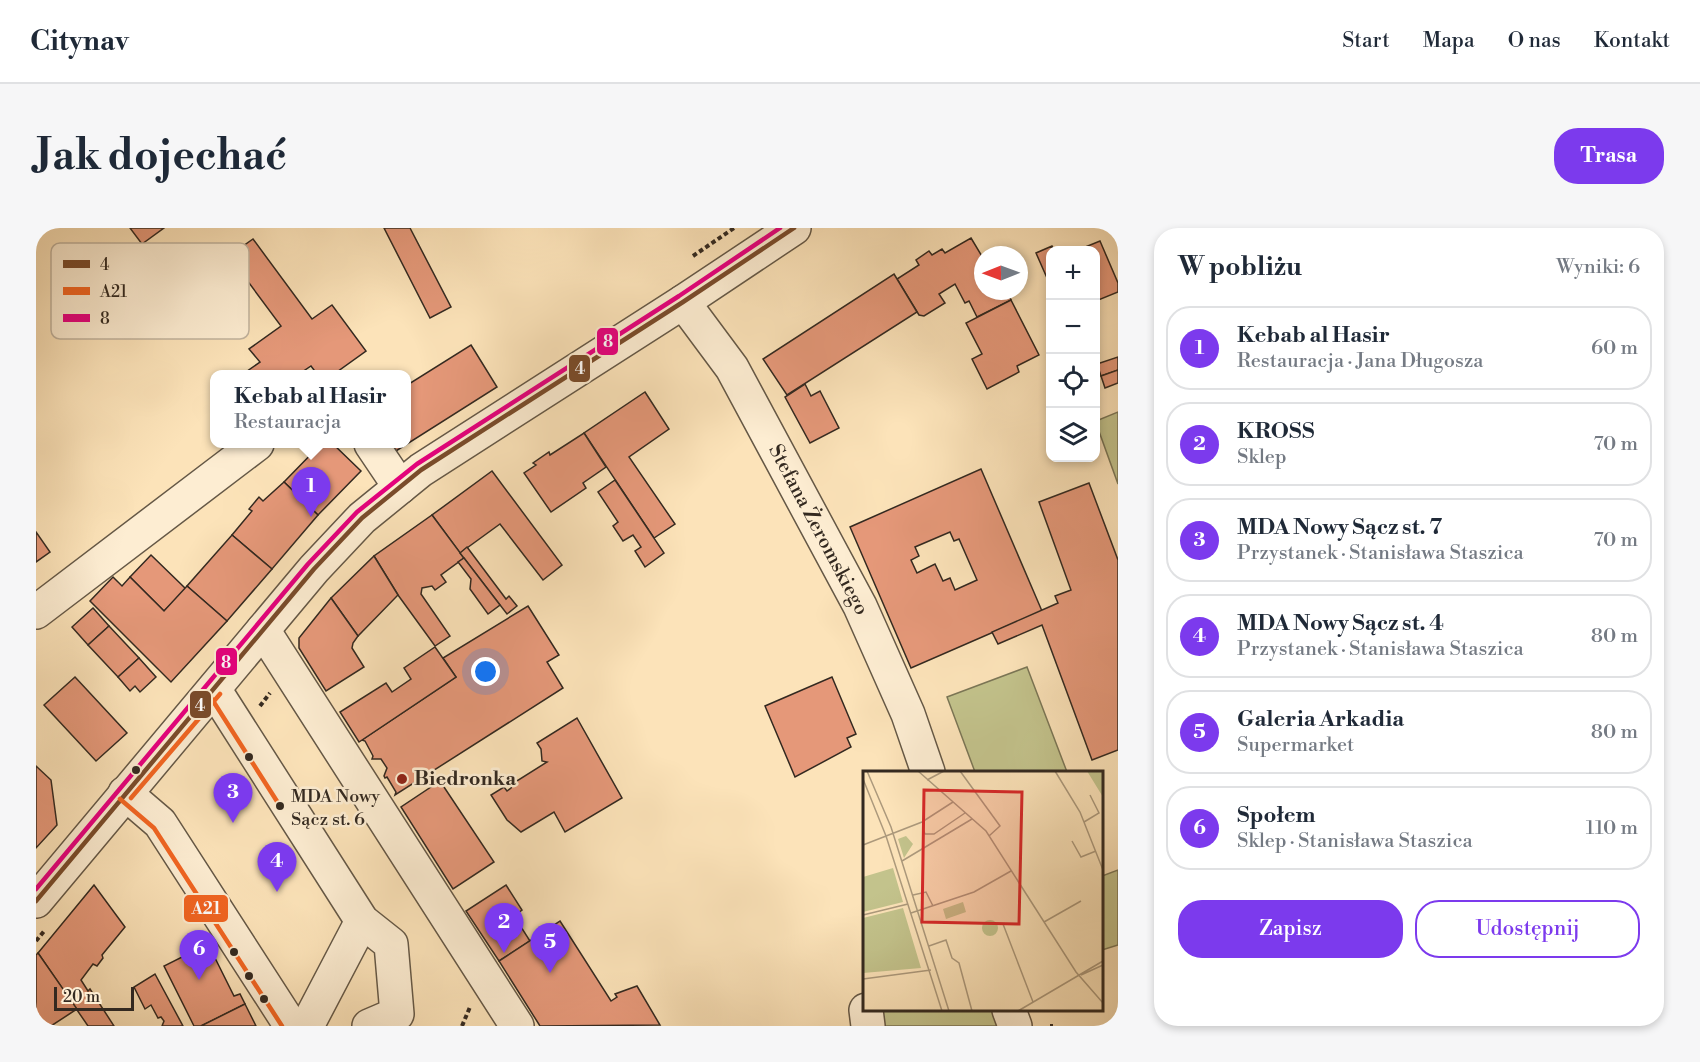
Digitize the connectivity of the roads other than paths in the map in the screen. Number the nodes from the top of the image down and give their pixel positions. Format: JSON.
{"nodes":[{"id":1,"x":794,"y":228,"type":"edge"},
{"id":2,"x":683,"y":302,"type":"junction"},
{"id":3,"x":252,"y":448,"type":"edge"},
{"id":4,"x":374,"y":448,"type":"edge"},
{"id":5,"x":400,"y":487,"type":"junction"},
{"id":6,"x":36,"y":612,"type":"edge"},
{"id":7,"x":263,"y":630,"type":"junction"},
{"id":8,"x":214,"y":689,"type":"junction"},
{"id":9,"x":928,"y":771,"type":"edge"},
{"id":10,"x":125,"y":793,"type":"junction"},
{"id":11,"x":36,"y":901,"type":"edge"},
{"id":12,"x":362,"y":921,"type":"junction"},
{"id":13,"x":866,"y":1011,"type":"edge"},
{"id":14,"x":1009,"y":1011,"type":"edge"},
{"id":15,"x":291,"y":1026,"type":"edge"},
{"id":16,"x":308,"y":1026,"type":"edge"},
{"id":17,"x":369,"y":1026,"type":"edge"},
{"id":18,"x":517,"y":1026,"type":"edge"},
{"id":19,"x":868,"y":1026,"type":"edge"},
{"id":20,"x":1015,"y":1026,"type":"edge"}],
"edges":[{"from":1,"to":2,"type":"street"},
{"from":2,"to":5,"type":"street"},
{"from":2,"to":9,"type":"street","name":"Stefana Żeromskiego"},
{"from":3,"to":6,"type":"street"},
{"from":4,"to":5,"type":"street"},
{"from":5,"to":7,"type":"street"},
{"from":7,"to":8,"type":"street"},
{"from":7,"to":18,"type":"street"},
{"from":8,"to":10,"type":"street"},
{"from":8,"to":12,"type":"street"},
{"from":10,"to":11,"type":"street"},
{"from":10,"to":15,"type":"street"},
{"from":12,"to":16,"type":"street"},
{"from":12,"to":17,"type":"street"},
{"from":13,"to":19,"type":"street"},
{"from":14,"to":20,"type":"street"}]}
